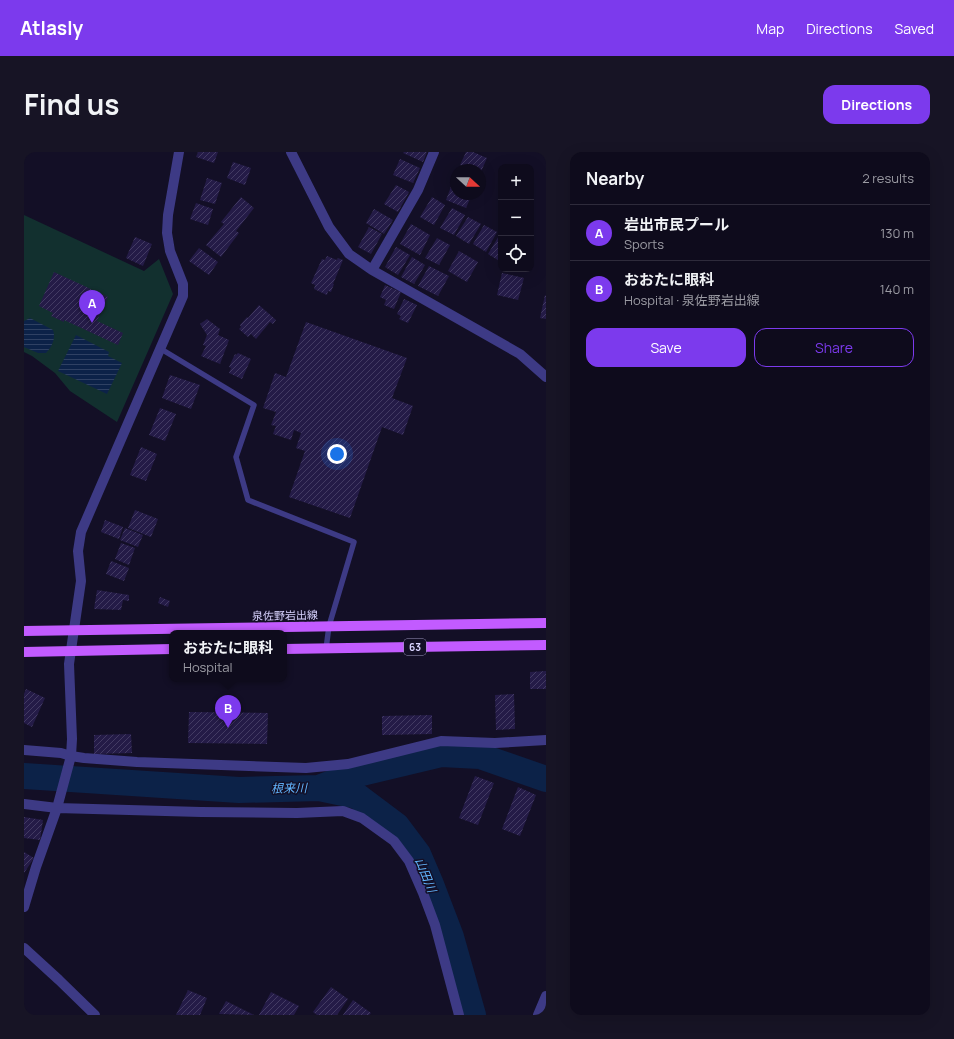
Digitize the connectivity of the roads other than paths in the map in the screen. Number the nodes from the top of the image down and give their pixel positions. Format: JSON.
{"nodes":[{"id":1,"x":179,"y":152,"type":"edge"},
{"id":2,"x":291,"y":152,"type":"edge"},
{"id":3,"x":434,"y":152,"type":"edge"},
{"id":4,"x":372,"y":270,"type":"junction"},
{"id":5,"x":161,"y":349,"type":"junction"},
{"id":6,"x":546,"y":377,"type":"edge"},
{"id":7,"x":546,"y":623,"type":"edge"},
{"id":8,"x":329,"y":626,"type":"junction"},
{"id":9,"x":74,"y":630,"type":"junction"},
{"id":10,"x":24,"y":631,"type":"edge"},
{"id":11,"x":546,"y":645,"type":"edge"},
{"id":12,"x":169,"y":649,"type":"edge"},
{"id":13,"x":287,"y":649,"type":"edge"},
{"id":14,"x":326,"y":649,"type":"junction"},
{"id":15,"x":70,"y":651,"type":"junction"},
{"id":16,"x":24,"y":652,"type":"edge"},
{"id":17,"x":546,"y":740,"type":"edge"},
{"id":18,"x":24,"y":750,"type":"edge"},
{"id":19,"x":71,"y":756,"type":"junction"},
{"id":20,"x":59,"y":803,"type":"junction"},
{"id":21,"x":24,"y":804,"type":"edge"},
{"id":22,"x":24,"y":907,"type":"edge"},
{"id":23,"x":24,"y":948,"type":"edge"},
{"id":24,"x":546,"y":996,"type":"edge"},
{"id":25,"x":95,"y":1015,"type":"edge"},
{"id":26,"x":459,"y":1015,"type":"edge"},
{"id":27,"x":538,"y":1015,"type":"edge"}],
"edges":[{"from":1,"to":5,"type":"street"},
{"from":2,"to":4,"type":"street"},
{"from":3,"to":4,"type":"street"},
{"from":4,"to":6,"type":"street"},
{"from":5,"to":8,"type":"lane"},
{"from":5,"to":9,"type":"street"},
{"from":7,"to":8,"type":"main road","name":"泉佐野岩出線","number":"63"},
{"from":8,"to":9,"type":"main road","name":"泉佐野岩出線","number":"63"},
{"from":8,"to":14,"type":"lane"},
{"from":9,"to":10,"type":"main road","name":"泉佐野岩出線","number":"63"},
{"from":9,"to":15,"type":"street"},
{"from":11,"to":14,"type":"main road","number":"63"},
{"from":12,"to":15,"type":"main road"},
{"from":13,"to":14,"type":"main road","number":"63"},
{"from":15,"to":16,"type":"main road"},
{"from":15,"to":19,"type":"street"},
{"from":17,"to":19,"type":"street"},
{"from":18,"to":19,"type":"street"},
{"from":19,"to":20,"type":"street"},
{"from":20,"to":21,"type":"street"},
{"from":20,"to":22,"type":"street"},
{"from":20,"to":26,"type":"street"},
{"from":23,"to":25,"type":"street"},
{"from":24,"to":27,"type":"street"}]}
